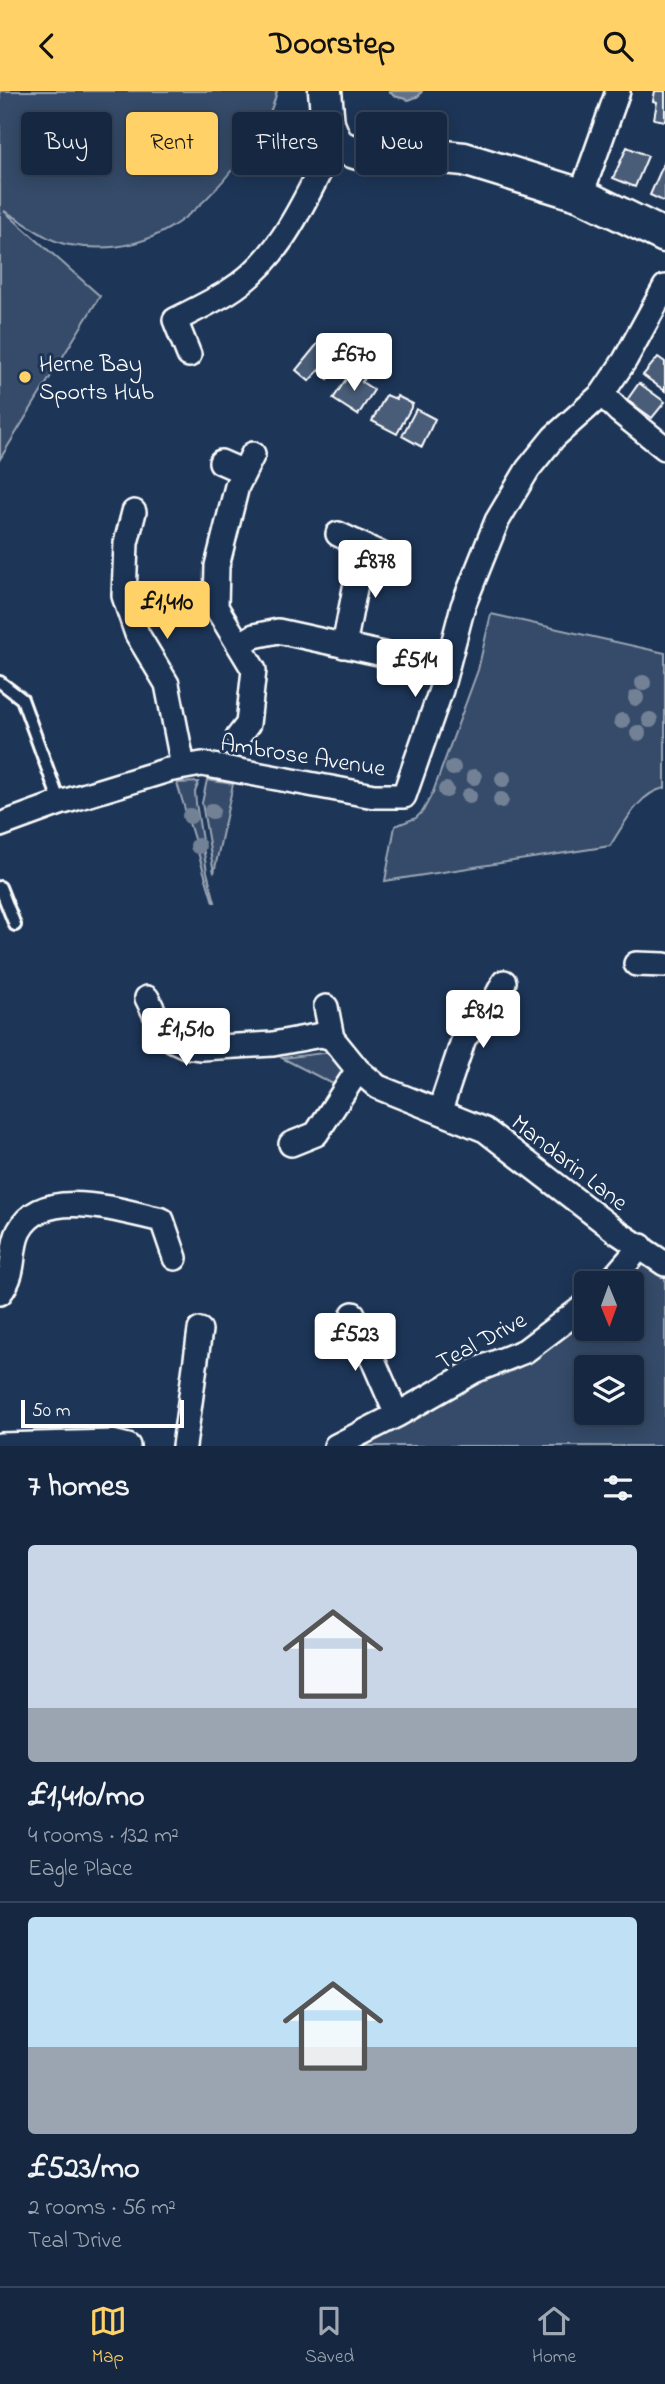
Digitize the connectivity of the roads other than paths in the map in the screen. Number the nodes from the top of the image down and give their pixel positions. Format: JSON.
{"nodes":[{"id":1,"x":325,"y":91,"type":"edge"},
{"id":2,"x":618,"y":91,"type":"edge"},
{"id":3,"x":328,"y":112,"type":"edge"},
{"id":4,"x":342,"y":148,"type":"edge"},
{"id":5,"x":313,"y":175,"type":"edge"},
{"id":6,"x":581,"y":195,"type":"junction"},
{"id":7,"x":665,"y":236,"type":"edge"},
{"id":8,"x":665,"y":287,"type":"edge"},
{"id":9,"x":189,"y":355,"type":"dead end"},
{"id":10,"x":602,"y":394,"type":"junction"},
{"id":11,"x":665,"y":448,"type":"edge"},
{"id":12,"x":221,"y":462,"type":"dead end"},
{"id":13,"x":134,"y":512,"type":"dead end"},
{"id":14,"x":338,"y":534,"type":"dead end"},
{"id":15,"x":363,"y":546,"type":"junction"},
{"id":16,"x":388,"y":558,"type":"dead end"},
{"id":17,"x":239,"y":645,"type":"junction"},
{"id":18,"x":344,"y":646,"type":"junction"},
{"id":19,"x":447,"y":668,"type":"junction"},
{"id":20,"x":0,"y":682,"type":"edge"},
{"id":21,"x":238,"y":737,"type":"dead end"},
{"id":22,"x":183,"y":767,"type":"junction"},
{"id":23,"x":60,"y":803,"type":"junction"},
{"id":24,"x":0,"y":825,"type":"edge"},
{"id":25,"x":0,"y":887,"type":"edge"},
{"id":26,"x":15,"y":925,"type":"dead end"},
{"id":27,"x":636,"y":964,"type":"dead end"},
{"id":28,"x":665,"y":965,"type":"edge"},
{"id":29,"x":504,"y":982,"type":"dead end"},
{"id":30,"x":147,"y":998,"type":"dead end"},
{"id":31,"x":326,"y":1007,"type":"dead end"},
{"id":32,"x":332,"y":1038,"type":"junction"},
{"id":33,"x":358,"y":1070,"type":"junction"},
{"id":34,"x":440,"y":1110,"type":"junction"},
{"id":35,"x":291,"y":1144,"type":"dead end"},
{"id":36,"x":641,"y":1246,"type":"junction"},
{"id":37,"x":175,"y":1258,"type":"dead end"},
{"id":38,"x":665,"y":1264,"type":"edge"},
{"id":39,"x":619,"y":1271,"type":"edge"},
{"id":40,"x":0,"y":1293,"type":"edge"},
{"id":41,"x":353,"y":1314,"type":"dead end"},
{"id":42,"x":574,"y":1314,"type":"edge"},
{"id":43,"x":200,"y":1330,"type":"dead end"},
{"id":44,"x":397,"y":1415,"type":"junction"},
{"id":45,"x":0,"y":1445,"type":"edge"},
{"id":46,"x":128,"y":1446,"type":"edge"},
{"id":47,"x":184,"y":1446,"type":"edge"},
{"id":48,"x":336,"y":1446,"type":"edge"}],
"edges":[{"from":1,"to":3,"type":"street"},
{"from":2,"to":6,"type":"street"},
{"from":4,"to":6,"type":"street"},
{"from":5,"to":9,"type":"street"},
{"from":6,"to":7,"type":"street"},
{"from":8,"to":10,"type":"street","name":"Ambrose Avenue"},
{"from":10,"to":11,"type":"street"},
{"from":10,"to":19,"type":"street","name":"Ambrose Avenue"},
{"from":12,"to":17,"type":"street"},
{"from":13,"to":22,"type":"street"},
{"from":14,"to":15,"type":"street"},
{"from":15,"to":16,"type":"street"},
{"from":15,"to":18,"type":"street"},
{"from":17,"to":18,"type":"street"},
{"from":17,"to":21,"type":"street"},
{"from":18,"to":19,"type":"street"},
{"from":19,"to":22,"type":"street","name":"Ambrose Avenue"},
{"from":20,"to":23,"type":"lane"},
{"from":22,"to":23,"type":"street","name":"Ambrose Avenue"},
{"from":23,"to":24,"type":"street","name":"Ambrose Avenue"},
{"from":25,"to":26,"type":"lane"},
{"from":27,"to":28,"type":"street"},
{"from":29,"to":34,"type":"street"},
{"from":30,"to":32,"type":"street"},
{"from":31,"to":32,"type":"street","name":"Mandarin Lane"},
{"from":32,"to":33,"type":"street","name":"Mandarin Lane"},
{"from":33,"to":34,"type":"street","name":"Mandarin Lane"},
{"from":33,"to":35,"type":"street"},
{"from":34,"to":36,"type":"street","name":"Mandarin Lane"},
{"from":36,"to":38,"type":"street","name":"Mandarin Lane"},
{"from":36,"to":39,"type":"street"},
{"from":37,"to":40,"type":"street"},
{"from":41,"to":44,"type":"street"},
{"from":42,"to":44,"type":"street","name":"Teal Drive"},
{"from":43,"to":47,"type":"street"},
{"from":44,"to":48,"type":"street","name":"Teal Drive"},
{"from":45,"to":46,"type":"street"}]}
